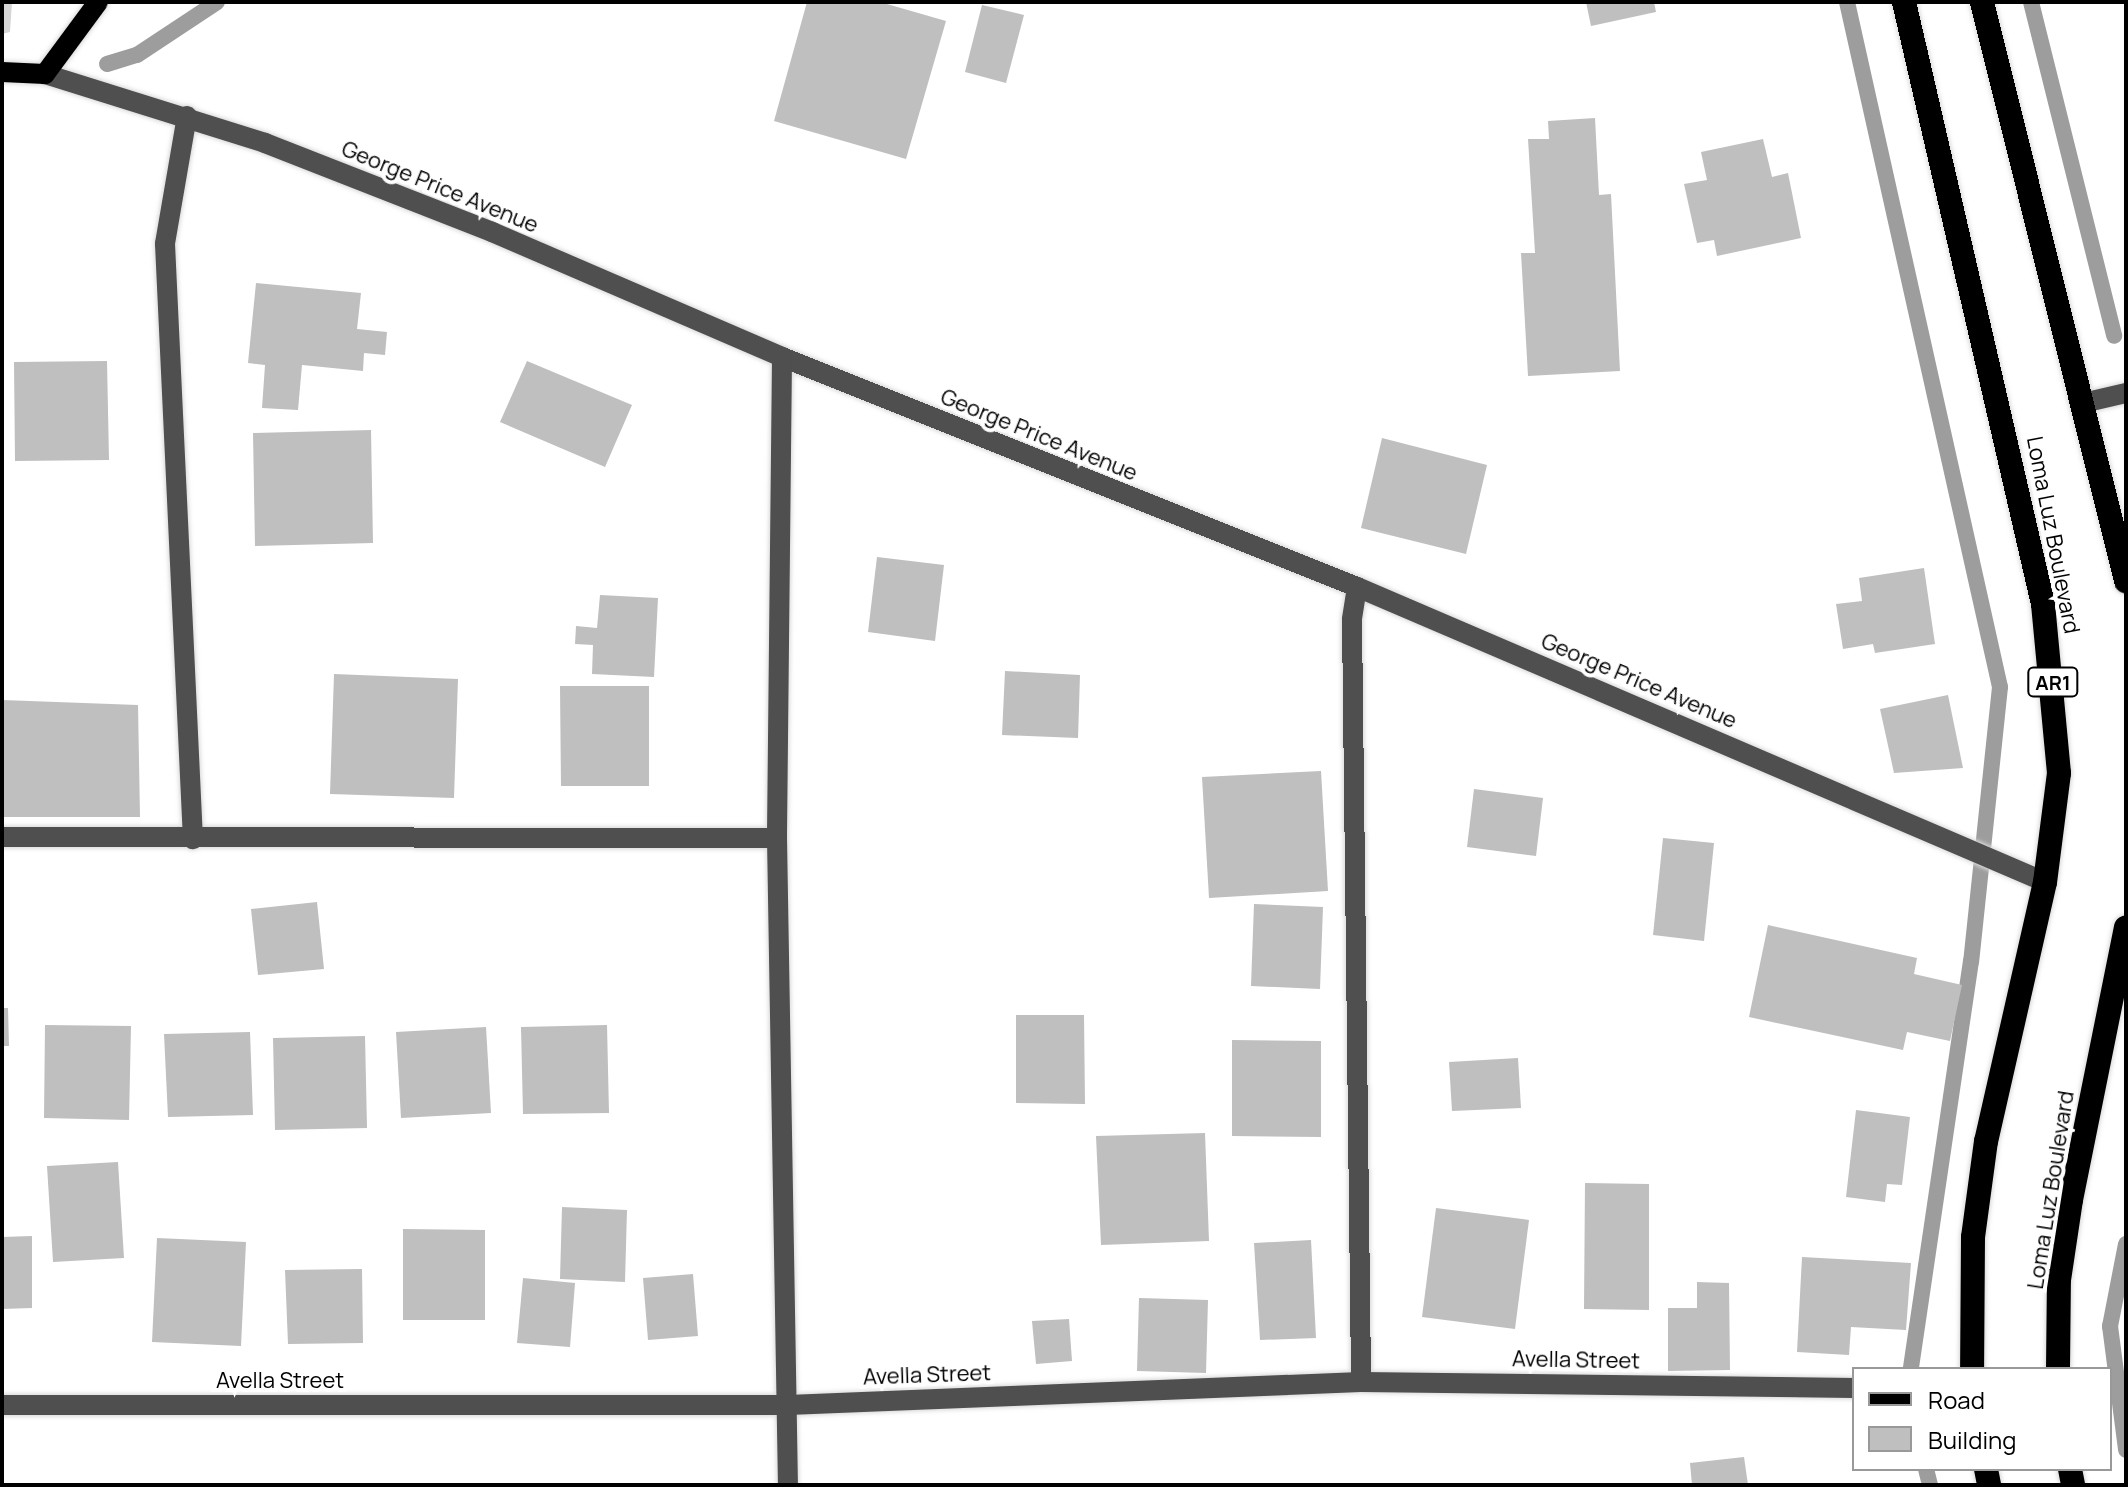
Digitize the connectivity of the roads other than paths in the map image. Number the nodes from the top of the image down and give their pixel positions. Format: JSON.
{"nodes":[{"id":1,"x":1904,"y":2,"type":"edge"},
{"id":2,"x":1982,"y":2,"type":"edge"},
{"id":3,"x":92,"y":4,"type":"edge"},
{"id":4,"x":2,"y":72,"type":"edge"},
{"id":5,"x":45,"y":74,"type":"junction"},
{"id":6,"x":187,"y":116,"type":"junction"},
{"id":7,"x":782,"y":357,"type":"junction"},
{"id":8,"x":2126,"y":393,"type":"edge"},
{"id":9,"x":2083,"y":403,"type":"junction"},
{"id":10,"x":2126,"y":581,"type":"edge"},
{"id":11,"x":1357,"y":587,"type":"junction"},
{"id":12,"x":2,"y":837,"type":"edge"},
{"id":13,"x":777,"y":838,"type":"junction"},
{"id":14,"x":193,"y":839,"type":"junction"},
{"id":15,"x":2045,"y":882,"type":"junction"},
{"id":16,"x":2126,"y":927,"type":"edge"},
{"id":17,"x":1972,"y":1367,"type":"edge"},
{"id":18,"x":2058,"y":1367,"type":"edge"},
{"id":19,"x":1361,"y":1382,"type":"junction"},
{"id":20,"x":1852,"y":1388,"type":"edge"},
{"id":21,"x":2,"y":1405,"type":"edge"},
{"id":22,"x":788,"y":1405,"type":"junction"},
{"id":23,"x":788,"y":1485,"type":"edge"}],
"edges":[{"from":1,"to":15,"type":"highway","name":"Loma Luz Boulevard","number":"AR1"},
{"from":2,"to":9,"type":"highway"},
{"from":3,"to":5,"type":"main road"},
{"from":4,"to":5,"type":"main road","name":"George Price Avenue"},
{"from":5,"to":6,"type":"street","name":"George Price Avenue"},
{"from":6,"to":7,"type":"street","name":"George Price Avenue"},
{"from":6,"to":14,"type":"street"},
{"from":7,"to":11,"type":"street","name":"George Price Avenue"},
{"from":7,"to":13,"type":"street"},
{"from":8,"to":9,"type":"street"},
{"from":9,"to":10,"type":"highway"},
{"from":11,"to":15,"type":"street","name":"George Price Avenue"},
{"from":11,"to":19,"type":"street"},
{"from":12,"to":14,"type":"street"},
{"from":13,"to":14,"type":"street"},
{"from":13,"to":22,"type":"street"},
{"from":15,"to":17,"type":"highway","name":"Loma Luz Boulevard","number":"AR1"},
{"from":16,"to":18,"type":"highway","name":"Loma Luz Boulevard"},
{"from":19,"to":20,"type":"street","name":"Avella Street"},
{"from":19,"to":22,"type":"street","name":"Avella Street"},
{"from":21,"to":22,"type":"street","name":"Avella Street"},
{"from":22,"to":23,"type":"street"}]}
